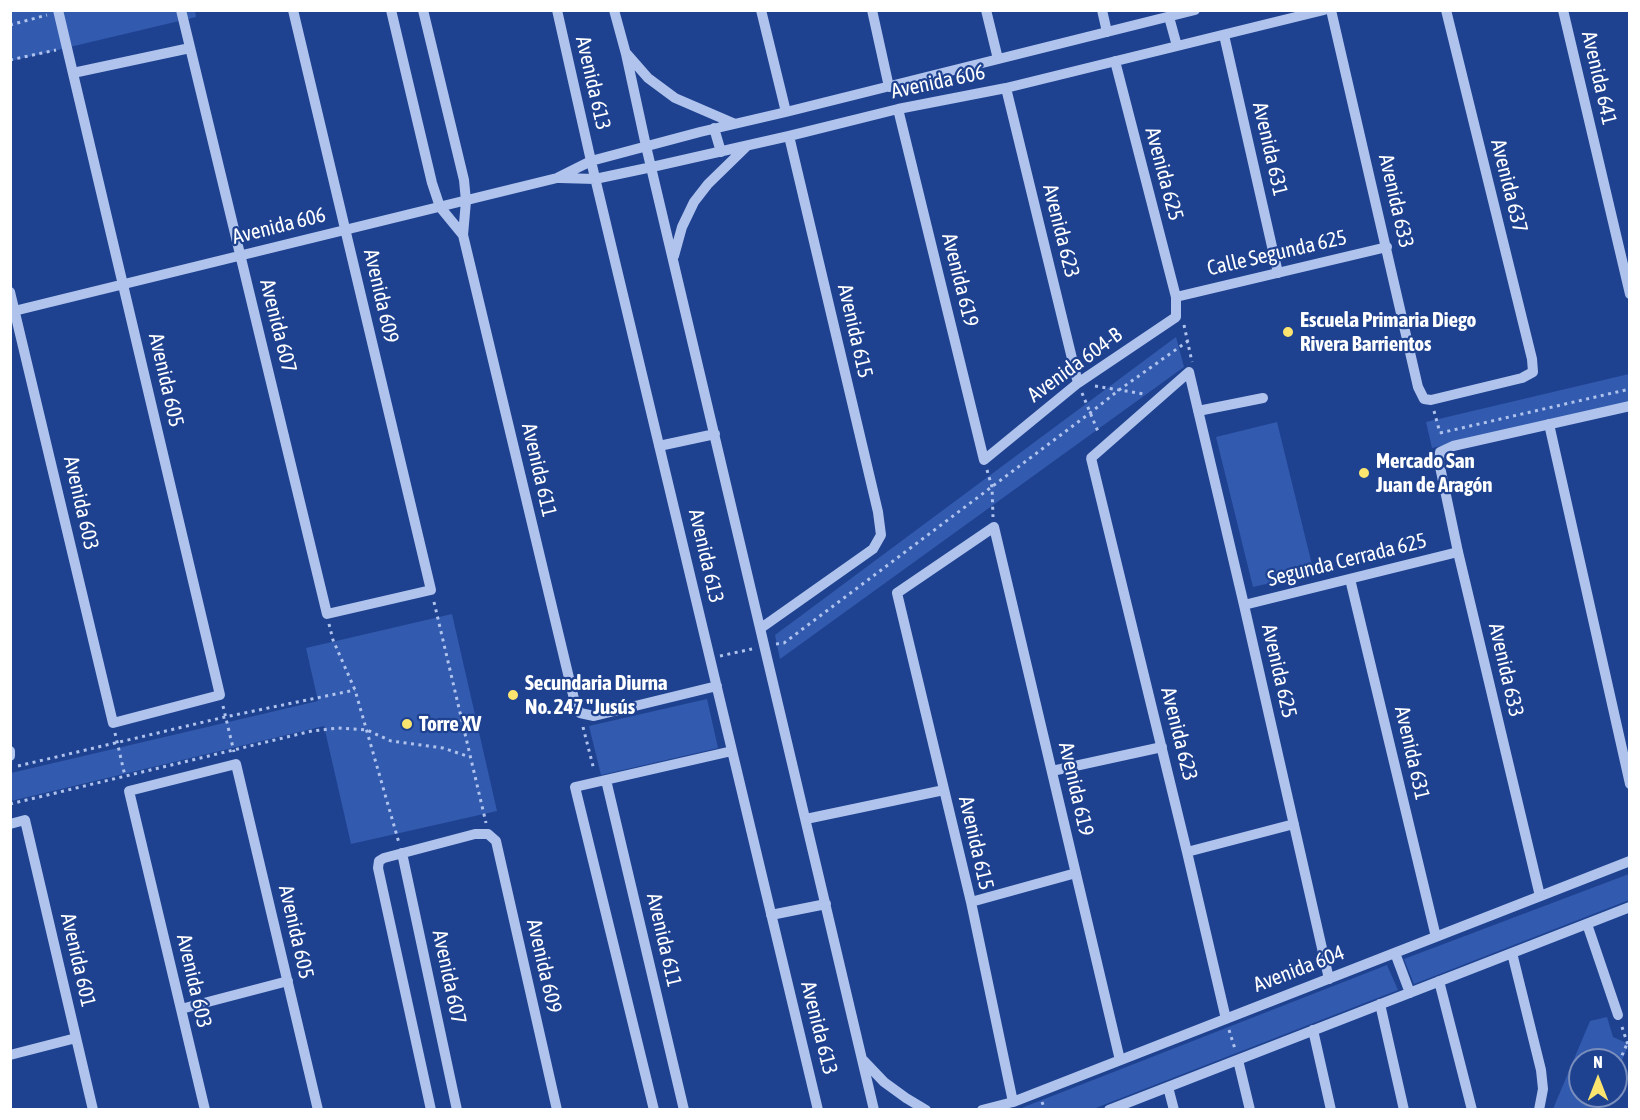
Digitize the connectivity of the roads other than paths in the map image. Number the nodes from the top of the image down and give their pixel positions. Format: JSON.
{"nodes":[{"id":1,"x":181,"y":10,"type":"edge"},
{"id":2,"x":293,"y":10,"type":"edge"},
{"id":3,"x":391,"y":10,"type":"edge"},
{"id":4,"x":423,"y":10,"type":"edge"},
{"id":5,"x":557,"y":10,"type":"edge"},
{"id":6,"x":614,"y":10,"type":"edge"},
{"id":7,"x":761,"y":10,"type":"edge"},
{"id":8,"x":872,"y":10,"type":"edge"},
{"id":9,"x":987,"y":10,"type":"edge"},
{"id":10,"x":1102,"y":10,"type":"edge"},
{"id":11,"x":1195,"y":10,"type":"edge"},
{"id":12,"x":1324,"y":10,"type":"edge"},
{"id":13,"x":1330,"y":10,"type":"edge"},
{"id":14,"x":1446,"y":10,"type":"edge"},
{"id":15,"x":1563,"y":10,"type":"edge"},
{"id":16,"x":58,"y":11,"type":"edge"},
{"id":17,"x":1169,"y":17,"type":"junction"},
{"id":18,"x":1107,"y":32,"type":"junction"},
{"id":19,"x":1224,"y":35,"type":"junction"},
{"id":20,"x":1177,"y":46,"type":"junction"},
{"id":21,"x":190,"y":48,"type":"junction"},
{"id":22,"x":626,"y":54,"type":"junction"},
{"id":23,"x":998,"y":60,"type":"junction"},
{"id":24,"x":1115,"y":62,"type":"junction"},
{"id":25,"x":73,"y":73,"type":"junction"},
{"id":26,"x":889,"y":87,"type":"junction"},
{"id":27,"x":1006,"y":88,"type":"junction"},
{"id":28,"x":898,"y":109,"type":"junction"},
{"id":29,"x":786,"y":112,"type":"junction"},
{"id":30,"x":733,"y":123,"type":"junction"},
{"id":31,"x":714,"y":128,"type":"junction"},
{"id":32,"x":789,"y":136,"type":"junction"},
{"id":33,"x":747,"y":145,"type":"junction"},
{"id":34,"x":646,"y":146,"type":"junction"},
{"id":35,"x":721,"y":152,"type":"junction"},
{"id":36,"x":591,"y":161,"type":"junction"},
{"id":37,"x":652,"y":167,"type":"junction"},
{"id":38,"x":557,"y":178,"type":"junction"},
{"id":39,"x":595,"y":179,"type":"junction"},
{"id":40,"x":466,"y":201,"type":"junction"},
{"id":41,"x":440,"y":207,"type":"junction"},
{"id":42,"x":345,"y":230,"type":"junction"},
{"id":43,"x":463,"y":235,"type":"junction"},
{"id":44,"x":1387,"y":247,"type":"junction"},
{"id":45,"x":240,"y":256,"type":"junction"},
{"id":46,"x":674,"y":256,"type":"junction"},
{"id":47,"x":1278,"y":273,"type":"junction"},
{"id":48,"x":123,"y":284,"type":"junction"},
{"id":49,"x":10,"y":292,"type":"edge"},
{"id":50,"x":1629,"y":294,"type":"edge"},
{"id":51,"x":1176,"y":297,"type":"junction"},
{"id":52,"x":13,"y":311,"type":"edge"},
{"id":53,"x":1078,"y":383,"type":"junction"},
{"id":54,"x":1263,"y":398,"type":"dead end"},
{"id":55,"x":1427,"y":400,"type":"joint"},
{"id":56,"x":1629,"y":406,"type":"edge"},
{"id":57,"x":1198,"y":411,"type":"junction"},
{"id":58,"x":1549,"y":424,"type":"junction"},
{"id":59,"x":715,"y":434,"type":"junction"},
{"id":60,"x":659,"y":446,"type":"junction"},
{"id":61,"x":1091,"y":458,"type":"joint"},
{"id":62,"x":984,"y":460,"type":"joint"},
{"id":63,"x":994,"y":527,"type":"joint"},
{"id":64,"x":1458,"y":552,"type":"junction"},
{"id":65,"x":1350,"y":579,"type":"junction"},
{"id":66,"x":1244,"y":605,"type":"junction"},
{"id":67,"x":327,"y":614,"type":"joint"},
{"id":68,"x":761,"y":628,"type":"junction"},
{"id":69,"x":717,"y":687,"type":"junction"},
{"id":70,"x":113,"y":723,"type":"joint"},
{"id":71,"x":1162,"y":747,"type":"junction"},
{"id":72,"x":732,"y":751,"type":"junction"},
{"id":73,"x":1052,"y":771,"type":"junction"},
{"id":74,"x":601,"y":781,"type":"junction"},
{"id":75,"x":1629,"y":784,"type":"edge"},
{"id":76,"x":944,"y":790,"type":"junction"},
{"id":77,"x":129,"y":791,"type":"joint"},
{"id":78,"x":806,"y":819,"type":"junction"},
{"id":79,"x":10,"y":824,"type":"edge"},
{"id":80,"x":1294,"y":824,"type":"junction"},
{"id":81,"x":1187,"y":852,"type":"junction"},
{"id":82,"x":402,"y":854,"type":"junction"},
{"id":83,"x":1629,"y":861,"type":"edge"},
{"id":84,"x":1076,"y":873,"type":"junction"},
{"id":85,"x":1540,"y":896,"type":"junction"},
{"id":86,"x":971,"y":902,"type":"junction"},
{"id":87,"x":826,"y":904,"type":"junction"},
{"id":88,"x":1629,"y":907,"type":"edge"},
{"id":89,"x":771,"y":915,"type":"junction"},
{"id":90,"x":1587,"y":924,"type":"junction"},
{"id":91,"x":1436,"y":937,"type":"junction"},
{"id":92,"x":1395,"y":953,"type":"junction"},
{"id":93,"x":1512,"y":953,"type":"junction"},
{"id":94,"x":1329,"y":978,"type":"junction"},
{"id":95,"x":288,"y":981,"type":"junction"},
{"id":96,"x":1439,"y":981,"type":"junction"},
{"id":97,"x":1410,"y":993,"type":"junction"},
{"id":98,"x":1380,"y":1004,"type":"junction"},
{"id":99,"x":181,"y":1009,"type":"junction"},
{"id":100,"x":1617,"y":1015,"type":"road end"},
{"id":101,"x":1226,"y":1019,"type":"junction"},
{"id":102,"x":1313,"y":1030,"type":"junction"},
{"id":103,"x":76,"y":1038,"type":"junction"},
{"id":104,"x":10,"y":1055,"type":"edge"},
{"id":105,"x":862,"y":1059,"type":"junction"},
{"id":106,"x":1120,"y":1060,"type":"junction"},
{"id":107,"x":1238,"y":1060,"type":"junction"},
{"id":108,"x":1168,"y":1087,"type":"junction"},
{"id":109,"x":1013,"y":1102,"type":"junction"},
{"id":110,"x":93,"y":1110,"type":"edge"},
{"id":111,"x":205,"y":1110,"type":"edge"},
{"id":112,"x":318,"y":1110,"type":"edge"},
{"id":113,"x":431,"y":1110,"type":"edge"},
{"id":114,"x":457,"y":1110,"type":"edge"},
{"id":115,"x":557,"y":1110,"type":"edge"},
{"id":116,"x":654,"y":1110,"type":"edge"},
{"id":117,"x":684,"y":1110,"type":"edge"},
{"id":118,"x":818,"y":1110,"type":"edge"},
{"id":119,"x":874,"y":1110,"type":"edge"},
{"id":120,"x":926,"y":1110,"type":"edge"},
{"id":121,"x":982,"y":1110,"type":"edge"},
{"id":122,"x":1109,"y":1110,"type":"edge"},
{"id":123,"x":1174,"y":1110,"type":"edge"},
{"id":124,"x":1250,"y":1110,"type":"edge"},
{"id":125,"x":1331,"y":1110,"type":"edge"},
{"id":126,"x":1404,"y":1110,"type":"edge"},
{"id":127,"x":1472,"y":1110,"type":"edge"},
{"id":128,"x":1539,"y":1110,"type":"edge"}],
"edges":[{"from":1,"to":21,"type":"street","name":"Avenida 607"},
{"from":2,"to":42,"type":"street","name":"Avenida 609"},
{"from":3,"to":41,"type":"street","name":"Avenida 611"},
{"from":4,"to":40,"type":"street","name":"Avenida 611"},
{"from":5,"to":36,"type":"street","name":"Avenida 613"},
{"from":6,"to":22,"type":"street","name":"Avenida 613"},
{"from":7,"to":29,"type":"street"},
{"from":8,"to":26,"type":"street"},
{"from":9,"to":23,"type":"street"},
{"from":10,"to":18,"type":"street"},
{"from":11,"to":17,"type":"street","name":"Avenida 606"},
{"from":12,"to":19,"type":"street","name":"Avenida 606"},
{"from":13,"to":44,"type":"street","name":"Avenida 633"},
{"from":14,"to":55,"type":"street","name":"Avenida 637"},
{"from":15,"to":50,"type":"street","name":"Avenida 641"},
{"from":16,"to":25,"type":"street","name":"Avenida 605"},
{"from":17,"to":18,"type":"street","name":"Avenida 606"},
{"from":17,"to":20,"type":"street"},
{"from":18,"to":23,"type":"street","name":"Avenida 606"},
{"from":19,"to":20,"type":"street","name":"Avenida 606"},
{"from":19,"to":47,"type":"street","name":"Avenida 631"},
{"from":20,"to":24,"type":"street","name":"Avenida 606"},
{"from":21,"to":25,"type":"street"},
{"from":21,"to":45,"type":"street","name":"Avenida 607"},
{"from":22,"to":30,"type":"street"},
{"from":22,"to":34,"type":"street","name":"Avenida 613"},
{"from":23,"to":26,"type":"street","name":"Avenida 606"},
{"from":24,"to":27,"type":"street","name":"Avenida 606"},
{"from":24,"to":51,"type":"street","name":"Avenida 625"},
{"from":25,"to":48,"type":"street","name":"Avenida 605"},
{"from":26,"to":29,"type":"street","name":"Avenida 606"},
{"from":27,"to":28,"type":"street","name":"Avenida 606"},
{"from":27,"to":53,"type":"street","name":"Avenida 623"},
{"from":28,"to":32,"type":"street","name":"Avenida 606"},
{"from":28,"to":62,"type":"street","name":"Avenida 619"},
{"from":29,"to":30,"type":"street","name":"Avenida 606"},
{"from":30,"to":31,"type":"street","name":"Avenida 606"},
{"from":31,"to":34,"type":"street","name":"Avenida 606"},
{"from":31,"to":35,"type":"street"},
{"from":32,"to":33,"type":"street","name":"Avenida 606"},
{"from":32,"to":68,"type":"street","name":"Avenida 615"},
{"from":33,"to":35,"type":"street","name":"Avenida 606"},
{"from":33,"to":46,"type":"street"},
{"from":34,"to":36,"type":"street","name":"Avenida 606"},
{"from":34,"to":37,"type":"street","name":"Avenida 613"},
{"from":35,"to":37,"type":"street","name":"Avenida 606"},
{"from":36,"to":38,"type":"street","name":"Avenida 606"},
{"from":36,"to":39,"type":"street","name":"Avenida 613"},
{"from":37,"to":39,"type":"street","name":"Avenida 606"},
{"from":37,"to":46,"type":"street","name":"Avenida 613"},
{"from":38,"to":39,"type":"street","name":"Avenida 606"},
{"from":38,"to":40,"type":"street","name":"Avenida 606"},
{"from":39,"to":60,"type":"street","name":"Avenida 613"},
{"from":40,"to":41,"type":"street","name":"Avenida 606"},
{"from":40,"to":43,"type":"street","name":"Avenida 611"},
{"from":41,"to":42,"type":"street","name":"Avenida 606"},
{"from":41,"to":43,"type":"street","name":"Avenida 611"},
{"from":42,"to":45,"type":"street","name":"Avenida 606"},
{"from":42,"to":67,"type":"street","name":"Avenida 609"},
{"from":43,"to":69,"type":"street","name":"Avenida 611"},
{"from":44,"to":47,"type":"street","name":"Calle Segunda 625"},
{"from":44,"to":55,"type":"street","name":"Avenida 633"},
{"from":45,"to":48,"type":"street","name":"Avenida 606"},
{"from":45,"to":67,"type":"street","name":"Avenida 607"},
{"from":46,"to":59,"type":"street","name":"Avenida 613"},
{"from":47,"to":51,"type":"street","name":"Calle Segunda 625"},
{"from":48,"to":52,"type":"street","name":"Avenida 606"},
{"from":48,"to":70,"type":"street","name":"Avenida 605"},
{"from":49,"to":52,"type":"street","name":"Avenida 603"},
{"from":51,"to":53,"type":"street","name":"Avenida 604-B"},
{"from":52,"to":70,"type":"street","name":"Avenida 603"},
{"from":53,"to":62,"type":"street","name":"Avenida 604-B"},
{"from":54,"to":57,"type":"street"},
{"from":56,"to":58,"type":"street"},
{"from":57,"to":61,"type":"street","name":"Avenida 625"},
{"from":57,"to":66,"type":"street","name":"Avenida 625"},
{"from":58,"to":64,"type":"street","name":"Avenida 633"},
{"from":58,"to":75,"type":"street"},
{"from":59,"to":60,"type":"street"},
{"from":59,"to":68,"type":"street","name":"Avenida 613"},
{"from":60,"to":69,"type":"street","name":"Avenida 613"},
{"from":61,"to":71,"type":"street","name":"Avenida 623"},
{"from":63,"to":73,"type":"street","name":"Avenida 619"},
{"from":63,"to":76,"type":"street","name":"Avenida 615"},
{"from":64,"to":65,"type":"street","name":"Segunda Cerrada 625"},
{"from":64,"to":85,"type":"street","name":"Avenida 633"},
{"from":65,"to":66,"type":"street","name":"Segunda Cerrada 625"},
{"from":65,"to":91,"type":"street","name":"Avenida 631"},
{"from":66,"to":80,"type":"street","name":"Avenida 625"},
{"from":68,"to":78,"type":"street","name":"Avenida 613"},
{"from":69,"to":72,"type":"street","name":"Avenida 613"},
{"from":71,"to":73,"type":"street"},
{"from":71,"to":81,"type":"street","name":"Avenida 623"},
{"from":72,"to":74,"type":"street"},
{"from":72,"to":89,"type":"street","name":"Avenida 613"},
{"from":73,"to":84,"type":"street","name":"Avenida 619"},
{"from":74,"to":116,"type":"street"},
{"from":74,"to":117,"type":"street","name":"Avenida 611"},
{"from":76,"to":78,"type":"street"},
{"from":76,"to":86,"type":"street","name":"Avenida 615"},
{"from":77,"to":95,"type":"street","name":"Avenida 605"},
{"from":77,"to":99,"type":"street","name":"Avenida 603"},
{"from":78,"to":87,"type":"street","name":"Avenida 613"},
{"from":79,"to":103,"type":"street","name":"Avenida 601"},
{"from":80,"to":81,"type":"street"},
{"from":80,"to":94,"type":"street","name":"Avenida 625"},
{"from":81,"to":101,"type":"street","name":"Avenida 623"},
{"from":82,"to":113,"type":"street"},
{"from":82,"to":114,"type":"street","name":"Avenida 607"},
{"from":82,"to":115,"type":"street","name":"Avenida 609"},
{"from":83,"to":85,"type":"street","name":"Avenida 604"},
{"from":84,"to":86,"type":"street"},
{"from":84,"to":106,"type":"street","name":"Avenida 619"},
{"from":85,"to":91,"type":"street","name":"Avenida 604"},
{"from":86,"to":109,"type":"street","name":"Avenida 615"},
{"from":87,"to":89,"type":"street"},
{"from":87,"to":105,"type":"street","name":"Avenida 613"},
{"from":88,"to":90,"type":"street"},
{"from":89,"to":118,"type":"street","name":"Avenida 613"},
{"from":90,"to":93,"type":"street"},
{"from":90,"to":100,"type":"street"},
{"from":91,"to":92,"type":"street","name":"Avenida 604"},
{"from":92,"to":94,"type":"street","name":"Avenida 604"},
{"from":92,"to":97,"type":"street"},
{"from":93,"to":96,"type":"street"},
{"from":93,"to":128,"type":"street"},
{"from":94,"to":101,"type":"street","name":"Avenida 604"},
{"from":95,"to":99,"type":"street"},
{"from":95,"to":112,"type":"street","name":"Avenida 605"},
{"from":96,"to":97,"type":"street"},
{"from":96,"to":127,"type":"street"},
{"from":97,"to":98,"type":"street"},
{"from":98,"to":102,"type":"street"},
{"from":98,"to":126,"type":"street"},
{"from":99,"to":111,"type":"street","name":"Avenida 603"},
{"from":101,"to":106,"type":"street","name":"Avenida 604"},
{"from":102,"to":107,"type":"street"},
{"from":102,"to":125,"type":"street"},
{"from":103,"to":104,"type":"street"},
{"from":103,"to":110,"type":"street","name":"Avenida 601"},
{"from":105,"to":119,"type":"street","name":"Avenida 613"},
{"from":105,"to":120,"type":"street"},
{"from":106,"to":109,"type":"street","name":"Avenida 604"},
{"from":107,"to":108,"type":"street"},
{"from":107,"to":124,"type":"street"},
{"from":108,"to":122,"type":"street"},
{"from":108,"to":123,"type":"street"},
{"from":109,"to":121,"type":"street","name":"Avenida 604"}]}
